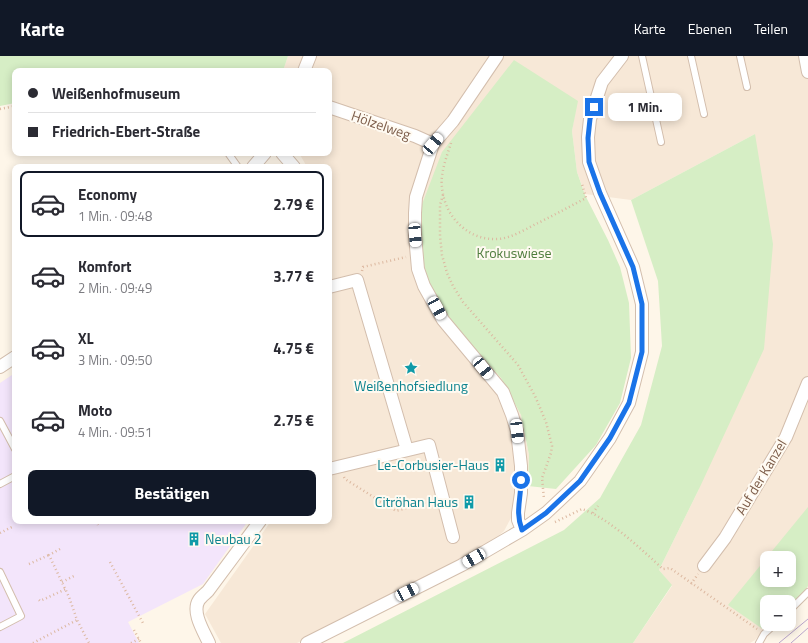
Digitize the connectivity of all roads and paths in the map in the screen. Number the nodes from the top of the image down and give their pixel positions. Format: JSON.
{"nodes":[{"id":1,"x":310,"y":56,"type":"edge"},
{"id":2,"x":497,"y":56,"type":"edge"},
{"id":3,"x":622,"y":56,"type":"edge"},
{"id":4,"x":642,"y":56,"type":"edge"},
{"id":5,"x":692,"y":56,"type":"edge"},
{"id":6,"x":740,"y":56,"type":"edge"},
{"id":7,"x":805,"y":56,"type":"edge"},
{"id":8,"x":305,"y":68,"type":"edge"},
{"id":9,"x":808,"y":72,"type":"edge"},
{"id":10,"x":747,"y":87,"type":"dead end"},
{"id":11,"x":12,"y":107,"type":"edge"},
{"id":12,"x":332,"y":108,"type":"edge"},
{"id":13,"x":0,"y":110,"type":"edge"},
{"id":14,"x":704,"y":114,"type":"dead end"},
{"id":15,"x":452,"y":141,"type":"dead end"},
{"id":16,"x":661,"y":142,"type":"dead end"},
{"id":17,"x":433,"y":144,"type":"junction"},
{"id":18,"x":262,"y":156,"type":"edge"},
{"id":19,"x":285,"y":156,"type":"edge"},
{"id":20,"x":256,"y":164,"type":"edge"},
{"id":21,"x":291,"y":164,"type":"edge"},
{"id":22,"x":593,"y":172,"type":"junction"},
{"id":23,"x":443,"y":195,"type":"junction"},
{"id":24,"x":407,"y":256,"type":"dead end"},
{"id":25,"x":364,"y":267,"type":"dead end"},
{"id":26,"x":332,"y":286,"type":"edge"},
{"id":27,"x":12,"y":359,"type":"edge"},
{"id":28,"x":0,"y":367,"type":"edge"},
{"id":29,"x":808,"y":383,"type":"edge"},
{"id":30,"x":0,"y":421,"type":"edge"},
{"id":31,"x":12,"y":443,"type":"edge"},
{"id":32,"x":407,"y":450,"type":"junction"},
{"id":33,"x":335,"y":468,"type":"edge"},
{"id":34,"x":12,"y":478,"type":"edge"},
{"id":35,"x":0,"y":484,"type":"edge"},
{"id":36,"x":431,"y":501,"type":"dead end"},
{"id":37,"x":598,"y":506,"type":"dead end"},
{"id":38,"x":546,"y":513,"type":"junction"},
{"id":39,"x":593,"y":513,"type":"junction"},
{"id":40,"x":570,"y":516,"type":"dead end"},
{"id":41,"x":258,"y":524,"type":"edge"},
{"id":42,"x":14,"y":526,"type":"dead end"},
{"id":43,"x":522,"y":530,"type":"junction"},
{"id":44,"x":0,"y":533,"type":"edge"},
{"id":45,"x":453,"y":537,"type":"dead end"},
{"id":46,"x":60,"y":549,"type":"dead end"},
{"id":47,"x":49,"y":555,"type":"junction"},
{"id":48,"x":110,"y":562,"type":"dead end"},
{"id":49,"x":29,"y":564,"type":"dead end"},
{"id":50,"x":704,"y":566,"type":"dead end"},
{"id":51,"x":0,"y":572,"type":"edge"},
{"id":52,"x":74,"y":576,"type":"dead end"},
{"id":53,"x":62,"y":582,"type":"junction"},
{"id":54,"x":66,"y":589,"type":"junction"},
{"id":55,"x":808,"y":592,"type":"edge"},
{"id":56,"x":39,"y":600,"type":"dead end"},
{"id":57,"x":796,"y":604,"type":"edge"},
{"id":58,"x":77,"y":620,"type":"junction"},
{"id":59,"x":144,"y":625,"type":"dead end"},
{"id":60,"x":1,"y":628,"type":"edge"},
{"id":61,"x":134,"y":630,"type":"dead end"},
{"id":62,"x":767,"y":631,"type":"edge"},
{"id":63,"x":764,"y":634,"type":"junction"},
{"id":64,"x":139,"y":639,"type":"junction"},
{"id":65,"x":33,"y":643,"type":"edge"},
{"id":66,"x":89,"y":643,"type":"edge"},
{"id":67,"x":131,"y":643,"type":"edge"},
{"id":68,"x":141,"y":643,"type":"edge"},
{"id":69,"x":209,"y":643,"type":"edge"},
{"id":70,"x":307,"y":643,"type":"edge"},
{"id":71,"x":759,"y":643,"type":"edge"}],
"edges":[{"from":1,"to":8,"type":"street"},
{"from":2,"to":17,"type":"street"},
{"from":3,"to":22,"type":"street"},
{"from":4,"to":16,"type":"lane"},
{"from":5,"to":14,"type":"lane"},
{"from":6,"to":10,"type":"lane"},
{"from":7,"to":9,"type":"street"},
{"from":11,"to":13,"type":"path"},
{"from":12,"to":17,"type":"street","name":"Hölzelweg"},
{"from":15,"to":23,"type":"path"},
{"from":17,"to":43,"type":"street"},
{"from":18,"to":20,"type":"street"},
{"from":19,"to":21,"type":"street"},
{"from":22,"to":23,"type":"path"},
{"from":22,"to":38,"type":"street"},
{"from":23,"to":38,"type":"path"},
{"from":24,"to":25,"type":"path"},
{"from":26,"to":32,"type":"street"},
{"from":27,"to":28,"type":"street"},
{"from":29,"to":50,"type":"street","name":"Auf der Kanzel"},
{"from":30,"to":31,"type":"lane"},
{"from":32,"to":33,"type":"street"},
{"from":32,"to":45,"type":"street"},
{"from":33,"to":36,"type":"path"},
{"from":34,"to":35,"type":"lane"},
{"from":37,"to":39,"type":"path"},
{"from":38,"to":43,"type":"street"},
{"from":39,"to":40,"type":"path"},
{"from":39,"to":63,"type":"path"},
{"from":41,"to":69,"type":"street"},
{"from":42,"to":44,"type":"path"},
{"from":43,"to":70,"type":"street"},
{"from":46,"to":47,"type":"path"},
{"from":47,"to":49,"type":"path"},
{"from":47,"to":53,"type":"path"},
{"from":48,"to":59,"type":"path"},
{"from":51,"to":60,"type":"lane"},
{"from":52,"to":53,"type":"path"},
{"from":53,"to":54,"type":"path"},
{"from":54,"to":56,"type":"path"},
{"from":54,"to":58,"type":"path"},
{"from":55,"to":57,"type":"lane"},
{"from":58,"to":65,"type":"path"},
{"from":58,"to":66,"type":"path"},
{"from":61,"to":64,"type":"path"},
{"from":62,"to":63,"type":"lane"},
{"from":63,"to":71,"type":"lane"},
{"from":64,"to":67,"type":"path"},
{"from":64,"to":68,"type":"path"}]}
